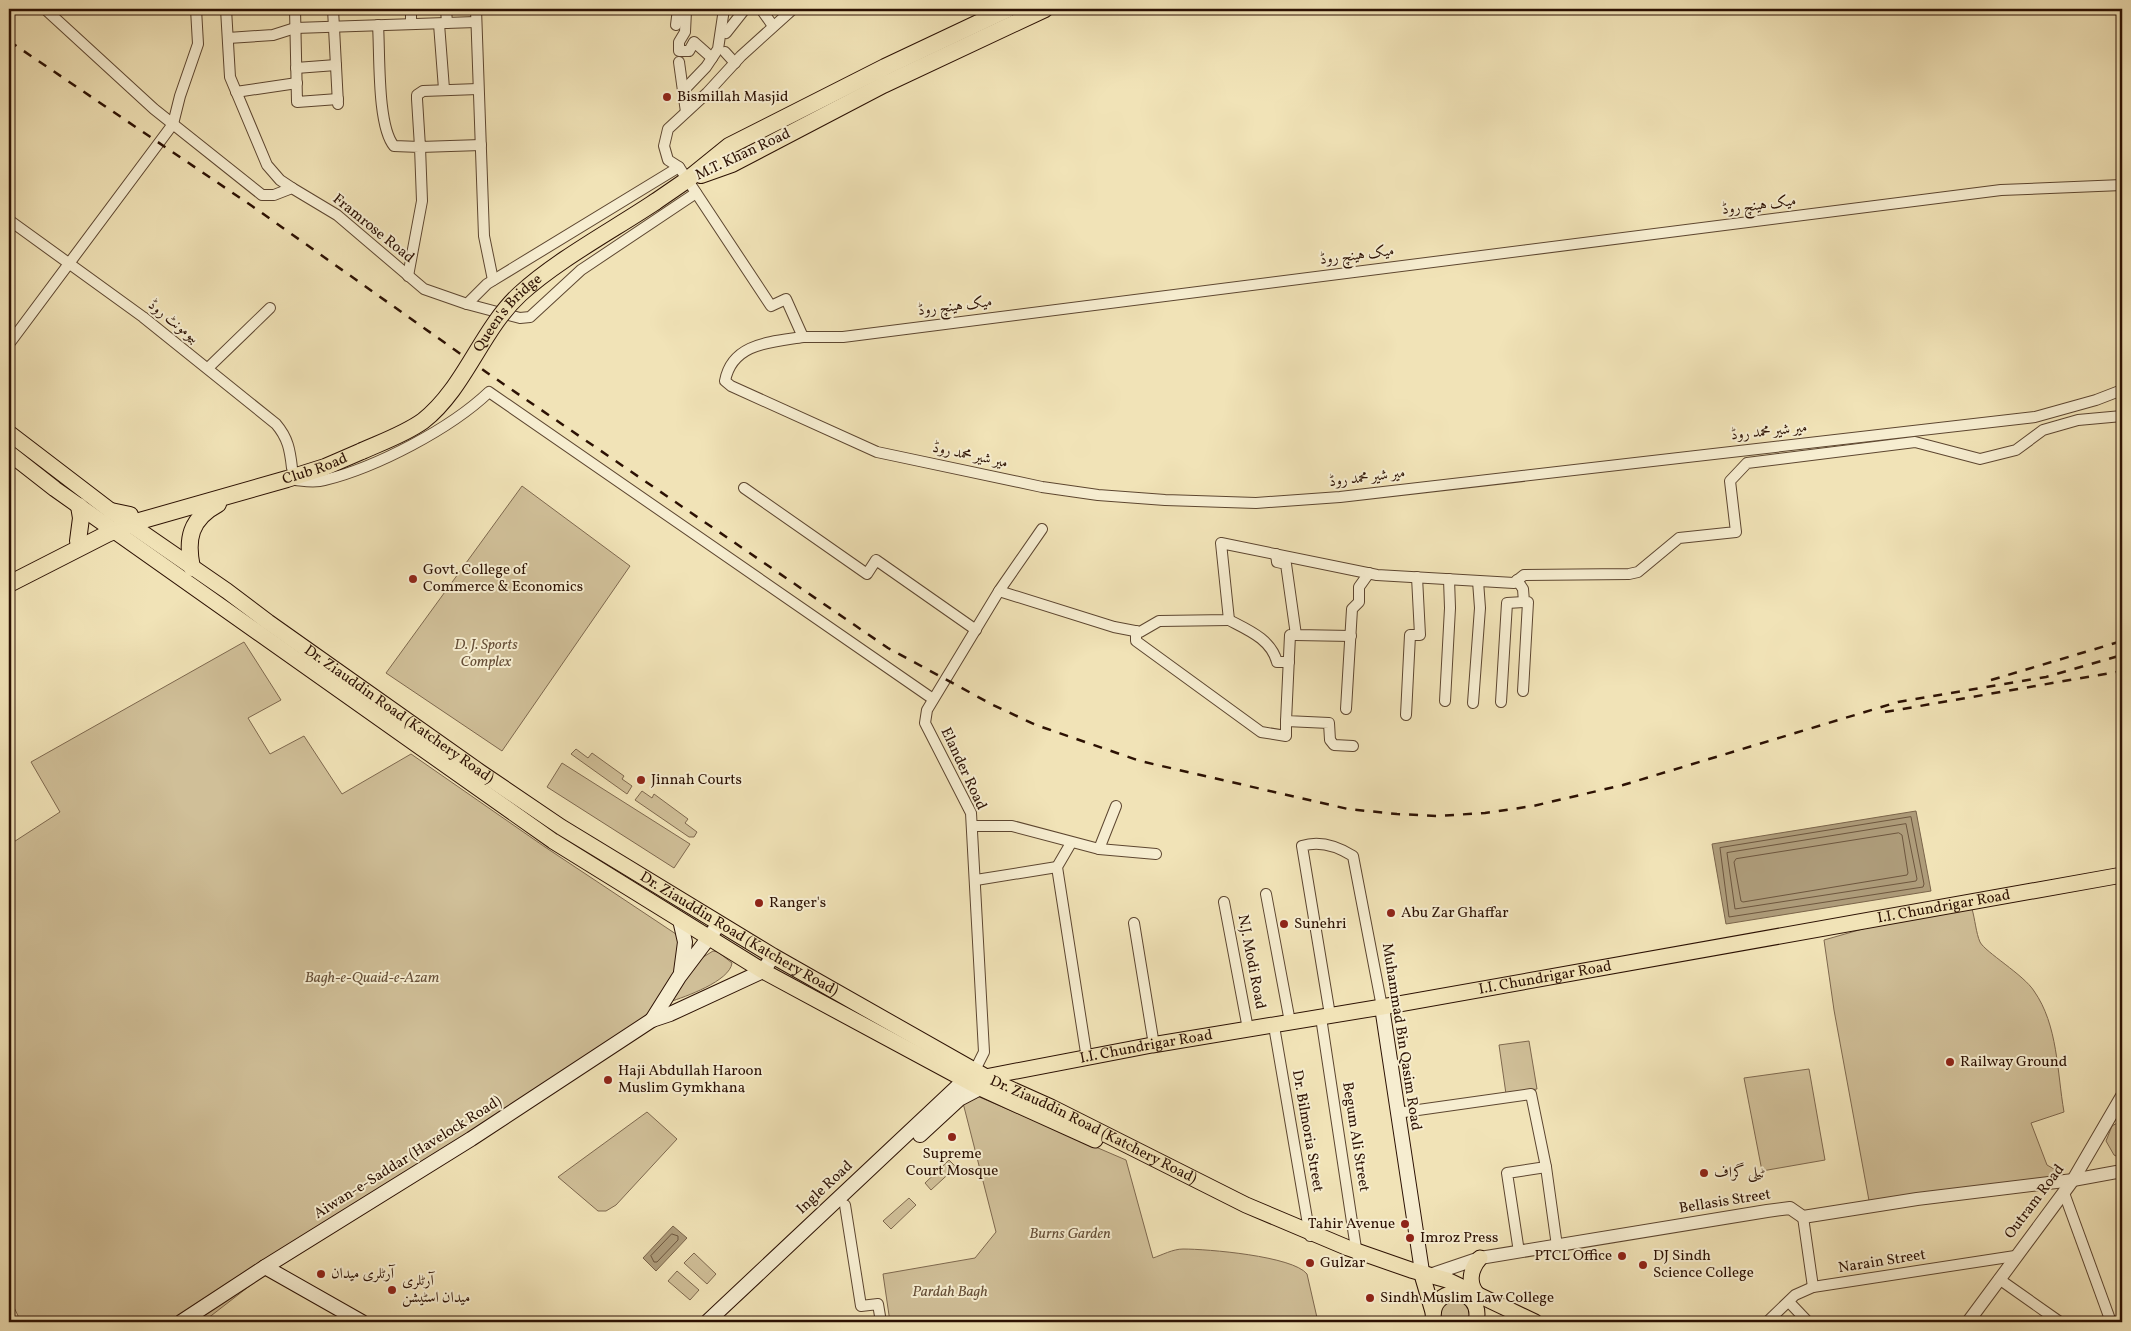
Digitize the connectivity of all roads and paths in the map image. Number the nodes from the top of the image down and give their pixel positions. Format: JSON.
{"nodes":[{"id":1,"x":45,"y":9,"type":"edge"},
{"id":2,"x":196,"y":9,"type":"edge"},
{"id":3,"x":226,"y":9,"type":"edge"},
{"id":4,"x":295,"y":9,"type":"edge"},
{"id":5,"x":333,"y":9,"type":"edge"},
{"id":6,"x":411,"y":9,"type":"edge"},
{"id":7,"x":446,"y":9,"type":"edge"},
{"id":8,"x":476,"y":9,"type":"edge"},
{"id":9,"x":724,"y":9,"type":"edge"},
{"id":10,"x":745,"y":9,"type":"edge"},
{"id":11,"x":793,"y":9,"type":"edge"},
{"id":12,"x":1008,"y":9,"type":"edge"},
{"id":13,"x":1046,"y":9,"type":"edge"},
{"id":14,"x":682,"y":10,"type":"edge"},
{"id":15,"x":763,"y":11,"type":"edge"},
{"id":16,"x":476,"y":22,"type":"junction"},
{"id":17,"x":756,"y":22,"type":"dead end"},
{"id":18,"x":443,"y":23,"type":"junction"},
{"id":19,"x":411,"y":24,"type":"junction"},
{"id":20,"x":378,"y":25,"type":"junction"},
{"id":21,"x":676,"y":25,"type":"dead end"},
{"id":22,"x":333,"y":26,"type":"junction"},
{"id":23,"x":773,"y":26,"type":"junction"},
{"id":24,"x":295,"y":28,"type":"junction"},
{"id":25,"x":722,"y":31,"type":"junction"},
{"id":26,"x":228,"y":38,"type":"junction"},
{"id":27,"x":725,"y":52,"type":"dead end"},
{"id":28,"x":712,"y":58,"type":"junction"},
{"id":29,"x":679,"y":62,"type":"dead end"},
{"id":30,"x":735,"y":63,"type":"junction"},
{"id":31,"x":336,"y":65,"type":"junction"},
{"id":32,"x":296,"y":68,"type":"junction"},
{"id":33,"x":297,"y":83,"type":"junction"},
{"id":34,"x":478,"y":88,"type":"junction"},
{"id":35,"x":444,"y":89,"type":"junction"},
{"id":36,"x":683,"y":91,"type":"junction"},
{"id":37,"x":236,"y":92,"type":"junction"},
{"id":38,"x":686,"y":112,"type":"junction"},
{"id":39,"x":173,"y":124,"type":"junction"},
{"id":40,"x":480,"y":145,"type":"junction"},
{"id":41,"x":420,"y":147,"type":"junction"},
{"id":42,"x":687,"y":180,"type":"junction"},
{"id":43,"x":2122,"y":185,"type":"edge"},
{"id":44,"x":292,"y":188,"type":"junction"},
{"id":45,"x":9,"y":220,"type":"edge"},
{"id":46,"x":69,"y":264,"type":"junction"},
{"id":47,"x":408,"y":276,"type":"junction"},
{"id":48,"x":493,"y":280,"type":"junction"},
{"id":49,"x":467,"y":304,"type":"junction"},
{"id":50,"x":270,"y":308,"type":"dead end"},
{"id":51,"x":803,"y":337,"type":"junction"},
{"id":52,"x":9,"y":344,"type":"edge"},
{"id":53,"x":208,"y":368,"type":"junction"},
{"id":54,"x":2122,"y":390,"type":"edge"},
{"id":55,"x":2122,"y":416,"type":"edge"},
{"id":56,"x":9,"y":433,"type":"edge"},
{"id":57,"x":9,"y":452,"type":"edge"},
{"id":58,"x":343,"y":458,"type":"joint"},
{"id":59,"x":289,"y":474,"type":"junction"},
{"id":60,"x":744,"y":488,"type":"dead end"},
{"id":61,"x":230,"y":496,"type":"junction"},
{"id":62,"x":79,"y":506,"type":"junction"},
{"id":63,"x":118,"y":523,"type":"junction"},
{"id":64,"x":1042,"y":529,"type":"dead end"},
{"id":65,"x":78,"y":541,"type":"junction"},
{"id":66,"x":1276,"y":554,"type":"junction"},
{"id":67,"x":192,"y":568,"type":"junction"},
{"id":68,"x":1369,"y":573,"type":"junction"},
{"id":69,"x":9,"y":577,"type":"edge"},
{"id":70,"x":1417,"y":577,"type":"junction"},
{"id":71,"x":1449,"y":579,"type":"junction"},
{"id":72,"x":1517,"y":580,"type":"junction"},
{"id":73,"x":1478,"y":581,"type":"junction"},
{"id":74,"x":9,"y":584,"type":"edge"},
{"id":75,"x":999,"y":591,"type":"junction"},
{"id":76,"x":1524,"y":602,"type":"junction"},
{"id":77,"x":1229,"y":620,"type":"junction"},
{"id":78,"x":976,"y":630,"type":"junction"},
{"id":79,"x":1136,"y":631,"type":"junction"},
{"id":80,"x":1296,"y":635,"type":"junction"},
{"id":81,"x":1350,"y":636,"type":"junction"},
{"id":82,"x":1288,"y":662,"type":"junction"},
{"id":83,"x":1523,"y":691,"type":"dead end"},
{"id":84,"x":933,"y":700,"type":"junction"},
{"id":85,"x":1445,"y":701,"type":"dead end"},
{"id":86,"x":1500,"y":702,"type":"dead end"},
{"id":87,"x":1473,"y":703,"type":"dead end"},
{"id":88,"x":1346,"y":709,"type":"dead end"},
{"id":89,"x":1406,"y":715,"type":"dead end"},
{"id":90,"x":1286,"y":721,"type":"junction"},
{"id":91,"x":1353,"y":746,"type":"dead end"},
{"id":92,"x":1116,"y":806,"type":"dead end"},
{"id":93,"x":972,"y":826,"type":"junction"},
{"id":94,"x":1071,"y":844,"type":"junction"},
{"id":95,"x":1302,"y":846,"type":"joint"},
{"id":96,"x":1099,"y":849,"type":"junction"},
{"id":97,"x":1156,"y":854,"type":"dead end"},
{"id":98,"x":1057,"y":867,"type":"junction"},
{"id":99,"x":2122,"y":875,"type":"edge"},
{"id":100,"x":976,"y":880,"type":"junction"},
{"id":101,"x":2122,"y":882,"type":"edge"},
{"id":102,"x":1266,"y":894,"type":"dead end"},
{"id":103,"x":1224,"y":902,"type":"dead end"},
{"id":104,"x":680,"y":920,"type":"junction"},
{"id":105,"x":1134,"y":923,"type":"dead end"},
{"id":106,"x":719,"y":924,"type":"junction"},
{"id":107,"x":708,"y":938,"type":"junction"},
{"id":108,"x":773,"y":956,"type":"junction"},
{"id":109,"x":763,"y":971,"type":"junction"},
{"id":110,"x":679,"y":977,"type":"junction"},
{"id":111,"x":1382,"y":1011,"type":"junction"},
{"id":112,"x":652,"y":1020,"type":"junction"},
{"id":113,"x":1326,"y":1020,"type":"junction"},
{"id":114,"x":1290,"y":1022,"type":"junction"},
{"id":115,"x":1248,"y":1029,"type":"junction"},
{"id":116,"x":1275,"y":1032,"type":"junction"},
{"id":117,"x":1154,"y":1045,"type":"junction"},
{"id":118,"x":1087,"y":1058,"type":"junction"},
{"id":119,"x":981,"y":1080,"type":"junction"},
{"id":120,"x":2122,"y":1096,"type":"edge"},
{"id":121,"x":1397,"y":1113,"type":"junction"},
{"id":122,"x":2122,"y":1116,"type":"edge"},
{"id":123,"x":2108,"y":1121,"type":"junction"},
{"id":124,"x":1546,"y":1167,"type":"junction"},
{"id":125,"x":2122,"y":1171,"type":"edge"},
{"id":126,"x":2073,"y":1180,"type":"junction"},
{"id":127,"x":2064,"y":1193,"type":"junction"},
{"id":128,"x":845,"y":1205,"type":"junction"},
{"id":129,"x":1803,"y":1217,"type":"junction"},
{"id":130,"x":1309,"y":1233,"type":"junction"},
{"id":131,"x":1557,"y":1246,"type":"junction"},
{"id":132,"x":1519,"y":1252,"type":"junction"},
{"id":133,"x":1357,"y":1253,"type":"junction"},
{"id":134,"x":2015,"y":1256,"type":"junction"},
{"id":135,"x":1480,"y":1258,"type":"junction"},
{"id":136,"x":265,"y":1267,"type":"junction"},
{"id":137,"x":1425,"y":1276,"type":"junction"},
{"id":138,"x":1999,"y":1278,"type":"junction"},
{"id":139,"x":1813,"y":1287,"type":"junction"},
{"id":140,"x":1471,"y":1296,"type":"junction"},
{"id":141,"x":1789,"y":1302,"type":"junction"},
{"id":142,"x":1433,"y":1317,"type":"edge"},
{"id":143,"x":1970,"y":1321,"type":"edge"},
{"id":144,"x":181,"y":1322,"type":"edge"},
{"id":145,"x":362,"y":1322,"type":"edge"},
{"id":146,"x":706,"y":1322,"type":"edge"},
{"id":147,"x":719,"y":1322,"type":"edge"},
{"id":148,"x":881,"y":1322,"type":"edge"},
{"id":149,"x":1476,"y":1322,"type":"edge"},
{"id":150,"x":1509,"y":1322,"type":"edge"},
{"id":151,"x":1535,"y":1322,"type":"edge"},
{"id":152,"x":1767,"y":1322,"type":"edge"},
{"id":153,"x":1808,"y":1322,"type":"edge"},
{"id":154,"x":2060,"y":1322,"type":"edge"},
{"id":155,"x":2111,"y":1322,"type":"edge"}],
"edges":[{"from":1,"to":39,"type":"street"},
{"from":2,"to":39,"type":"street"},
{"from":3,"to":26,"type":"street","name":"Framrose Road"},
{"from":4,"to":24,"type":"street"},
{"from":5,"to":22,"type":"street"},
{"from":6,"to":19,"type":"street"},
{"from":7,"to":18,"type":"street"},
{"from":8,"to":16,"type":"street"},
{"from":9,"to":25,"type":"street"},
{"from":10,"to":25,"type":"street"},
{"from":11,"to":23,"type":"street"},
{"from":12,"to":42,"type":"highway","name":"M.T. Khan Road"},
{"from":13,"to":42,"type":"highway","name":"M.T. Khan Road"},
{"from":14,"to":21,"type":"street"},
{"from":14,"to":28,"type":"street"},
{"from":15,"to":17,"type":"street"},
{"from":15,"to":23,"type":"street"},
{"from":16,"to":18,"type":"street"},
{"from":16,"to":34,"type":"street"},
{"from":18,"to":19,"type":"street"},
{"from":18,"to":35,"type":"street"},
{"from":19,"to":20,"type":"street"},
{"from":20,"to":22,"type":"street"},
{"from":20,"to":41,"type":"street"},
{"from":22,"to":24,"type":"street"},
{"from":22,"to":31,"type":"street"},
{"from":23,"to":30,"type":"street"},
{"from":24,"to":26,"type":"street"},
{"from":24,"to":32,"type":"street"},
{"from":25,"to":28,"type":"street"},
{"from":26,"to":37,"type":"street","name":"Framrose Road"},
{"from":27,"to":30,"type":"street"},
{"from":28,"to":36,"type":"street"},
{"from":29,"to":36,"type":"street"},
{"from":30,"to":38,"type":"street"},
{"from":31,"to":32,"type":"street"},
{"from":31,"to":33,"type":"street"},
{"from":32,"to":33,"type":"street"},
{"from":33,"to":37,"type":"street"},
{"from":34,"to":35,"type":"street"},
{"from":34,"to":40,"type":"street"},
{"from":35,"to":41,"type":"street"},
{"from":36,"to":38,"type":"street"},
{"from":37,"to":44,"type":"street","name":"Framrose Road"},
{"from":38,"to":42,"type":"street"},
{"from":39,"to":44,"type":"street"},
{"from":39,"to":46,"type":"street"},
{"from":40,"to":41,"type":"street"},
{"from":40,"to":48,"type":"street"},
{"from":41,"to":47,"type":"street"},
{"from":42,"to":48,"type":"street"},
{"from":42,"to":49,"type":"street","name":"Framrose Road"},
{"from":42,"to":51,"type":"street"},
{"from":42,"to":58,"type":"highway","name":"Queen's Bridge","bridge":true},
{"from":43,"to":51,"type":"street","name":"میک ہینچ روڈ"},
{"from":44,"to":47,"type":"street","name":"Framrose Road"},
{"from":45,"to":46,"type":"street","name":"بیومونٹ روڈ"},
{"from":46,"to":52,"type":"street"},
{"from":46,"to":53,"type":"street","name":"بیومونٹ روڈ"},
{"from":47,"to":49,"type":"street","name":"Framrose Road"},
{"from":48,"to":49,"type":"street"},
{"from":50,"to":53,"type":"street"},
{"from":51,"to":54,"type":"street","name":"میر شیر محمد روڈ"},
{"from":53,"to":59,"type":"street","name":"بیومونٹ روڈ"},
{"from":55,"to":72,"type":"street"},
{"from":56,"to":63,"type":"main road","name":"Dr. Ziauddin Road (Katchery Road)"},
{"from":57,"to":62,"type":"main road"},
{"from":58,"to":59,"type":"highway","name":"Club Road"},
{"from":59,"to":61,"type":"highway","name":"Club Road"},
{"from":59,"to":63,"type":"highway","name":"Club Road"},
{"from":59,"to":84,"type":"street"},
{"from":60,"to":78,"type":"street"},
{"from":61,"to":63,"type":"highway","name":"Club Road"},
{"from":61,"to":67,"type":"highway"},
{"from":62,"to":63,"type":"main road"},
{"from":62,"to":65,"type":"highway"},
{"from":63,"to":65,"type":"highway","name":"Club Road"},
{"from":63,"to":67,"type":"main road","name":"Dr. Ziauddin Road (Katchery Road)"},
{"from":63,"to":74,"type":"highway","name":"Club Road"},
{"from":63,"to":104,"type":"main road","name":"Dr. Ziauddin Road (Katchery Road)"},
{"from":64,"to":75,"type":"street","name":"Elander Road"},
{"from":65,"to":69,"type":"highway","name":"Club Road"},
{"from":66,"to":68,"type":"street"},
{"from":66,"to":77,"type":"street"},
{"from":66,"to":80,"type":"street"},
{"from":67,"to":106,"type":"main road","name":"Dr. Ziauddin Road (Katchery Road)"},
{"from":68,"to":70,"type":"street"},
{"from":68,"to":81,"type":"street"},
{"from":70,"to":71,"type":"street"},
{"from":70,"to":89,"type":"street"},
{"from":71,"to":73,"type":"street"},
{"from":71,"to":85,"type":"street"},
{"from":72,"to":73,"type":"street"},
{"from":72,"to":76,"type":"street"},
{"from":73,"to":87,"type":"street"},
{"from":75,"to":78,"type":"street","name":"Elander Road"},
{"from":75,"to":79,"type":"street"},
{"from":76,"to":83,"type":"street"},
{"from":76,"to":86,"type":"street"},
{"from":77,"to":79,"type":"street"},
{"from":77,"to":82,"type":"street"},
{"from":78,"to":84,"type":"street","name":"Elander Road"},
{"from":79,"to":90,"type":"street"},
{"from":80,"to":81,"type":"street"},
{"from":80,"to":82,"type":"street"},
{"from":81,"to":88,"type":"street"},
{"from":82,"to":90,"type":"street"},
{"from":84,"to":93,"type":"street","name":"Elander Road"},
{"from":90,"to":91,"type":"street"},
{"from":92,"to":96,"type":"street"},
{"from":93,"to":94,"type":"street"},
{"from":93,"to":100,"type":"street","name":"Elander Road"},
{"from":94,"to":96,"type":"street"},
{"from":94,"to":98,"type":"street"},
{"from":95,"to":111,"type":"street","name":"Muhammad Bin Qasim Road"},
{"from":95,"to":113,"type":"street","name":"Begum Ali Street"},
{"from":96,"to":97,"type":"street"},
{"from":98,"to":100,"type":"street"},
{"from":98,"to":118,"type":"street"},
{"from":99,"to":111,"type":"main road","name":"I.I. Chundrigar Road"},
{"from":100,"to":119,"type":"street","name":"Elander Road"},
{"from":101,"to":111,"type":"main road","name":"I.I. Chundrigar Road"},
{"from":102,"to":114,"type":"street"},
{"from":103,"to":115,"type":"street","name":"N.J. Modi Road"},
{"from":104,"to":107,"type":"main road","name":"Dr. Ziauddin Road (Katchery Road)"},
{"from":104,"to":110,"type":"main road"},
{"from":105,"to":117,"type":"street"},
{"from":106,"to":107,"type":"main road","name":"Aiwan-e-Saddar (Havelock Road)"},
{"from":106,"to":108,"type":"main road","name":"Dr. Ziauddin Road (Katchery Road)"},
{"from":107,"to":109,"type":"main road","name":"Dr. Ziauddin Road (Katchery Road)"},
{"from":107,"to":110,"type":"main road","name":"Aiwan-e-Saddar (Havelock Road)"},
{"from":108,"to":109,"type":"main road"},
{"from":108,"to":119,"type":"main road","name":"Dr. Ziauddin Road (Katchery Road)"},
{"from":109,"to":112,"type":"main road","name":"Aiwan-e-Saddar (Havelock Road)"},
{"from":109,"to":119,"type":"main road","name":"Dr. Ziauddin Road (Katchery Road)"},
{"from":110,"to":112,"type":"main road","name":"Aiwan-e-Saddar (Havelock Road)"},
{"from":111,"to":113,"type":"main road","name":"I.I. Chundrigar Road"},
{"from":111,"to":121,"type":"main road","name":"Muhammad Bin Qasim Road"},
{"from":112,"to":136,"type":"main road","name":"Aiwan-e-Saddar (Havelock Road)"},
{"from":113,"to":114,"type":"main road","name":"I.I. Chundrigar Road"},
{"from":113,"to":116,"type":"main road","name":"I.I. Chundrigar Road"},
{"from":113,"to":133,"type":"street","name":"Begum Ali Street"},
{"from":114,"to":115,"type":"main road","name":"I.I. Chundrigar Road"},
{"from":115,"to":117,"type":"main road","name":"I.I. Chundrigar Road"},
{"from":116,"to":119,"type":"main road","name":"I.I. Chundrigar Road"},
{"from":116,"to":130,"type":"street","name":"Dr. Bilmoria Street"},
{"from":117,"to":118,"type":"main road","name":"I.I. Chundrigar Road"},
{"from":118,"to":119,"type":"main road","name":"I.I. Chundrigar Road"},
{"from":119,"to":128,"type":"main road","name":"Ingle Road"},
{"from":119,"to":130,"type":"main road","name":"Dr. Ziauddin Road (Katchery Road)"},
{"from":119,"to":146,"type":"main road","name":"Ingle Road"},
{"from":120,"to":123,"type":"street","name":"Outram Road"},
{"from":121,"to":124,"type":"street"},
{"from":121,"to":137,"type":"main road","name":"Muhammad Bin Qasim Road"},
{"from":122,"to":123,"type":"street"},
{"from":123,"to":126,"type":"street","name":"Outram Road"},
{"from":124,"to":131,"type":"street"},
{"from":124,"to":132,"type":"street"},
{"from":125,"to":126,"type":"street","name":"Bellasis Street"},
{"from":126,"to":127,"type":"street","name":"Outram Road"},
{"from":126,"to":129,"type":"street","name":"Bellasis Street"},
{"from":127,"to":134,"type":"street","name":"Outram Road"},
{"from":127,"to":155,"type":"street"},
{"from":128,"to":147,"type":"main road","name":"Ingle Road"},
{"from":128,"to":148,"type":"street"},
{"from":129,"to":131,"type":"street","name":"Bellasis Street"},
{"from":129,"to":139,"type":"street"},
{"from":130,"to":133,"type":"main road","name":"Dr. Ziauddin Road (Katchery Road)"},
{"from":131,"to":132,"type":"street","name":"Bellasis Street"},
{"from":132,"to":135,"type":"street","name":"Bellasis Street"},
{"from":133,"to":137,"type":"main road","name":"Dr. Ziauddin Road (Katchery Road)"},
{"from":134,"to":138,"type":"street","name":"Outram Road"},
{"from":134,"to":139,"type":"street","name":"Narain Street"},
{"from":135,"to":137,"type":"street","name":"Bellasis Street"},
{"from":135,"to":140,"type":"main road"},
{"from":136,"to":144,"type":"main road","name":"Aiwan-e-Saddar (Havelock Road)"},
{"from":136,"to":145,"type":"main road"},
{"from":137,"to":140,"type":"main road","name":"Dr. Ziauddin Road (Katchery Road)"},
{"from":137,"to":142,"type":"main road"},
{"from":138,"to":143,"type":"street","name":"Outram Road"},
{"from":138,"to":154,"type":"street"},
{"from":139,"to":141,"type":"street","name":"Narain Street"},
{"from":140,"to":142,"type":"main road"},
{"from":140,"to":149,"type":"main road"},
{"from":140,"to":150,"type":"main road","name":"Dr. Ziauddin Road (Katchery Road)"},
{"from":140,"to":151,"type":"main road","name":"Dr. Ziauddin Road (Katchery Road)"},
{"from":141,"to":152,"type":"street","name":"Narain Street"},
{"from":141,"to":153,"type":"street"}]}
